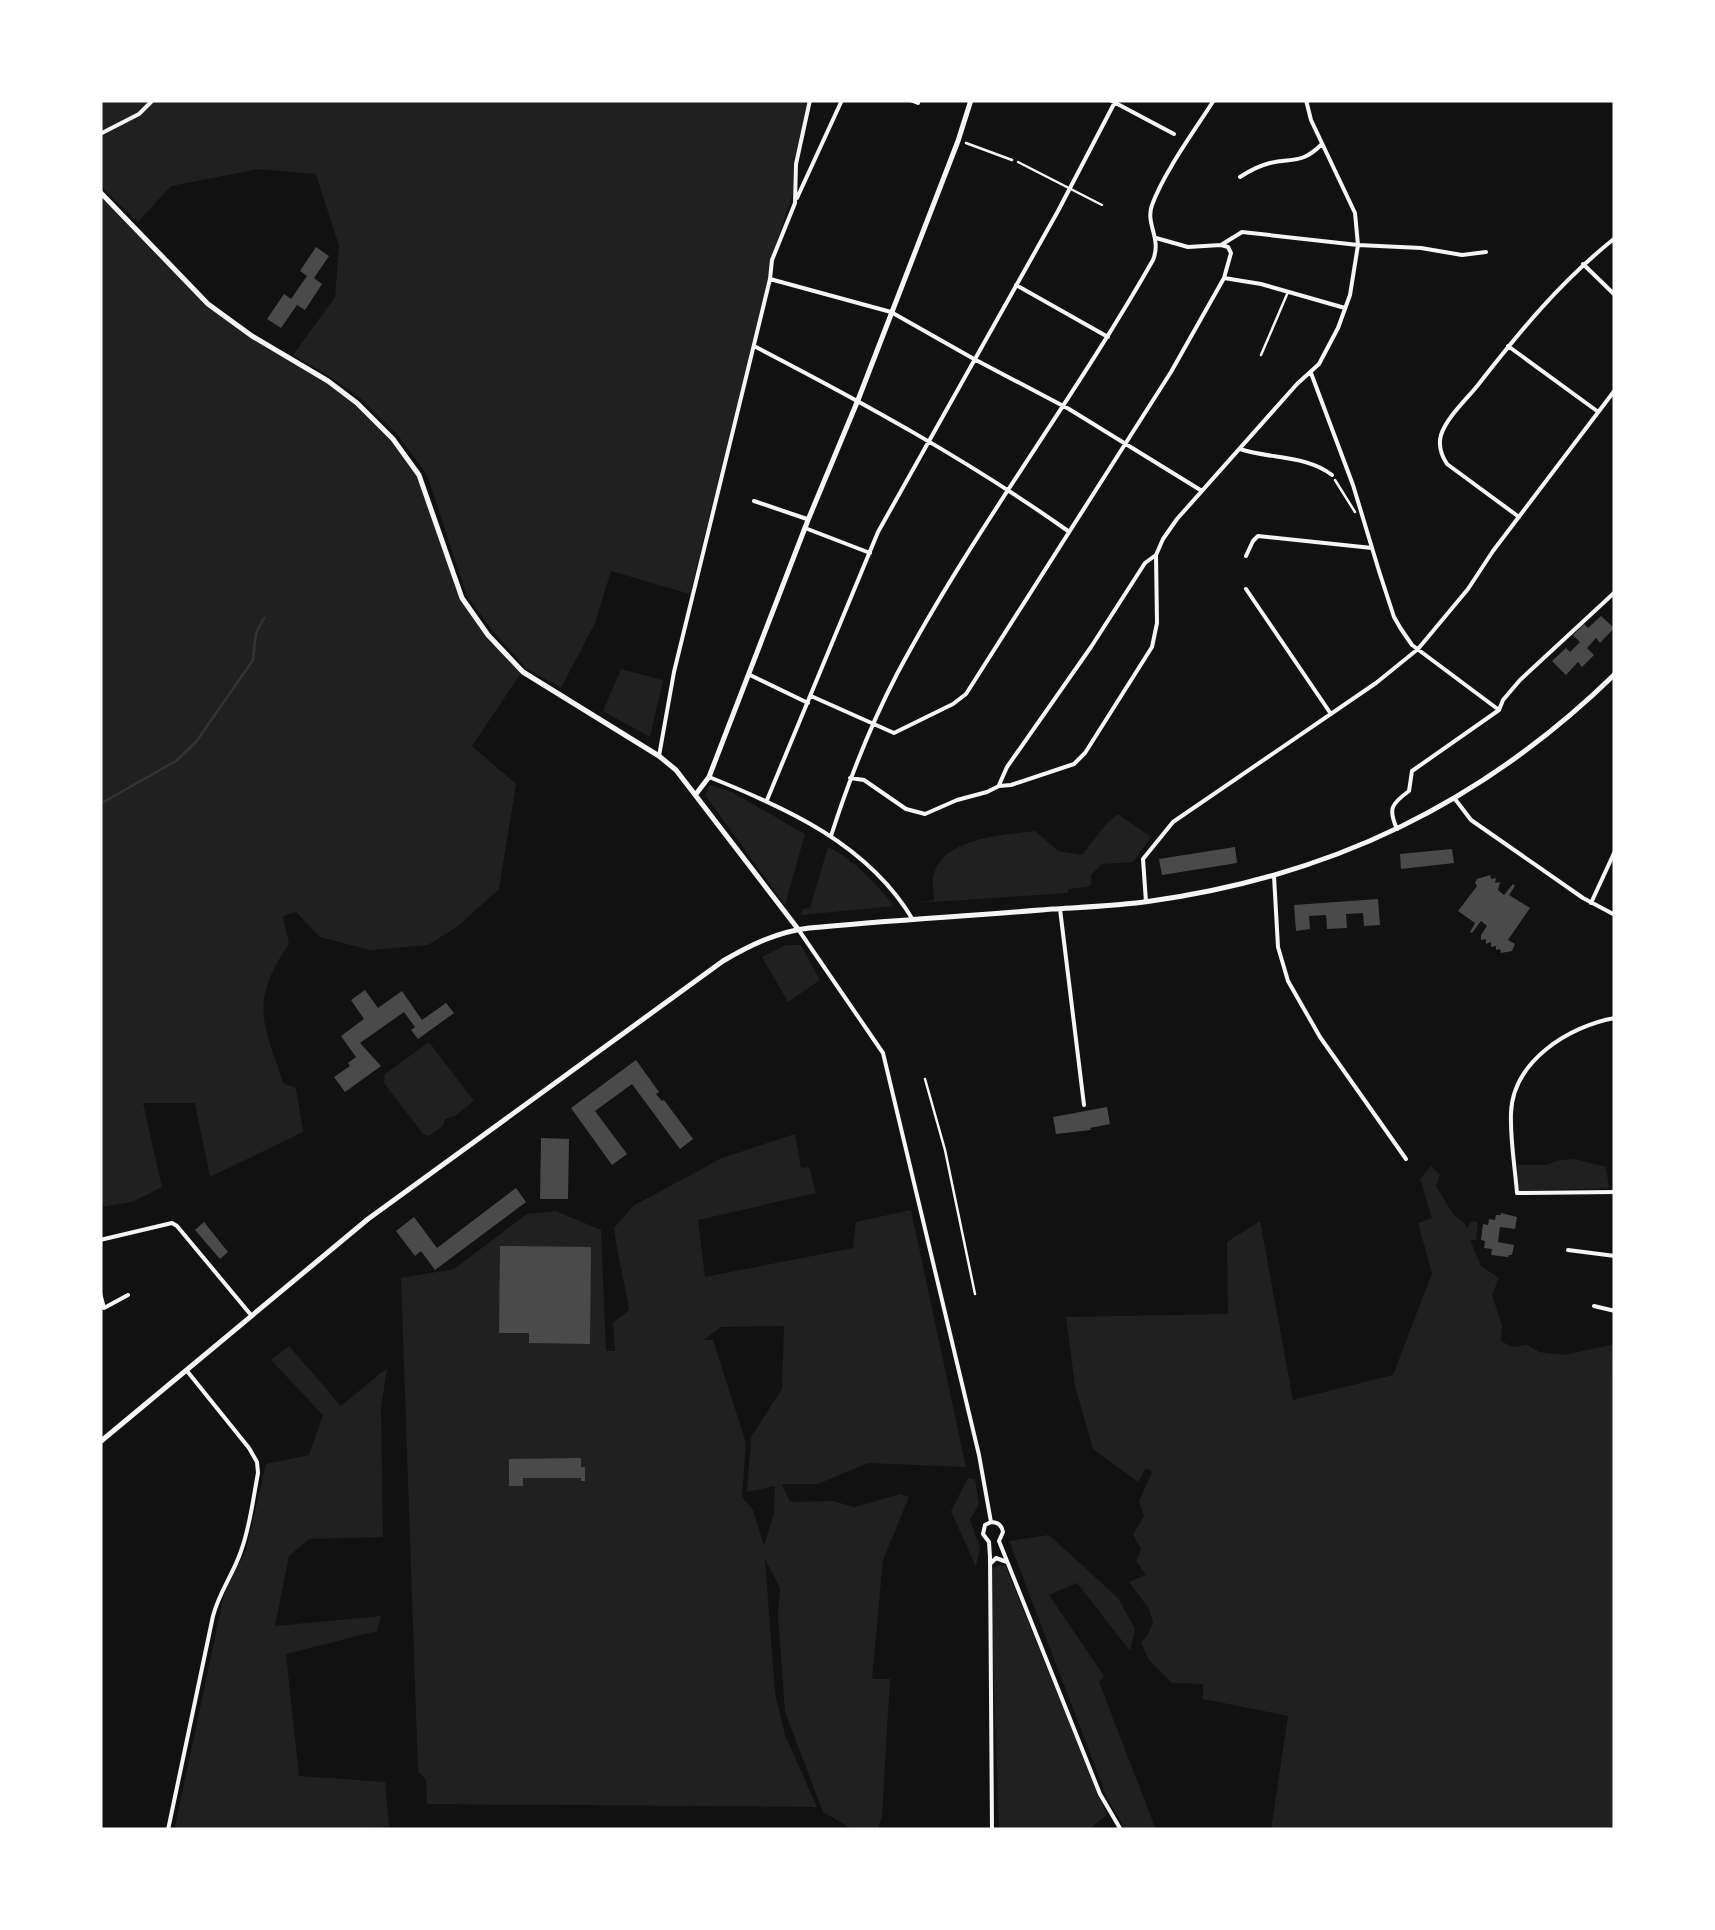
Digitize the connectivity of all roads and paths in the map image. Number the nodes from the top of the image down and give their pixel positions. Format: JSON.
{"nodes":[{"id":1,"x":153,"y":100,"type":"edge"},
{"id":2,"x":810,"y":100,"type":"edge"},
{"id":3,"x":842,"y":100,"type":"edge"},
{"id":4,"x":910,"y":100,"type":"edge"},
{"id":5,"x":971,"y":100,"type":"edge"},
{"id":6,"x":1214,"y":100,"type":"edge"},
{"id":7,"x":1306,"y":100,"type":"edge"},
{"id":8,"x":1114,"y":101,"type":"edge"},
{"id":9,"x":918,"y":104,"type":"dead end"},
{"id":10,"x":100,"y":134,"type":"edge"},
{"id":11,"x":1174,"y":134,"type":"dead end"},
{"id":12,"x":966,"y":143,"type":"dead end"},
{"id":13,"x":1322,"y":144,"type":"junction"},
{"id":14,"x":1018,"y":162,"type":"joint"},
{"id":15,"x":1240,"y":177,"type":"dead end"},
{"id":16,"x":1070,"y":189,"type":"junction"},
{"id":17,"x":100,"y":192,"type":"edge"},
{"id":18,"x":795,"y":202,"type":"junction"},
{"id":19,"x":1102,"y":206,"type":"dead end"},
{"id":20,"x":1156,"y":238,"type":"junction"},
{"id":21,"x":1615,"y":238,"type":"edge"},
{"id":22,"x":1358,"y":245,"type":"junction"},
{"id":23,"x":1221,"y":246,"type":"junction"},
{"id":24,"x":1486,"y":252,"type":"dead end"},
{"id":25,"x":1583,"y":264,"type":"junction"},
{"id":26,"x":1224,"y":278,"type":"junction"},
{"id":27,"x":770,"y":279,"type":"junction"},
{"id":28,"x":1016,"y":285,"type":"junction"},
{"id":29,"x":1288,"y":292,"type":"junction"},
{"id":30,"x":1615,"y":295,"type":"edge"},
{"id":31,"x":1345,"y":308,"type":"junction"},
{"id":32,"x":891,"y":312,"type":"junction"},
{"id":33,"x":1108,"y":337,"type":"junction"},
{"id":34,"x":754,"y":346,"type":"junction"},
{"id":35,"x":1508,"y":346,"type":"junction"},
{"id":36,"x":1261,"y":355,"type":"dead end"},
{"id":37,"x":974,"y":359,"type":"junction"},
{"id":38,"x":1311,"y":372,"type":"junction"},
{"id":39,"x":1615,"y":390,"type":"edge"},
{"id":40,"x":858,"y":400,"type":"junction"},
{"id":41,"x":1064,"y":407,"type":"junction"},
{"id":42,"x":1598,"y":412,"type":"junction"},
{"id":43,"x":930,"y":440,"type":"junction"},
{"id":44,"x":1126,"y":444,"type":"junction"},
{"id":45,"x":1240,"y":449,"type":"junction"},
{"id":46,"x":1332,"y":475,"type":"joint"},
{"id":47,"x":1010,"y":490,"type":"junction"},
{"id":48,"x":1202,"y":491,"type":"junction"},
{"id":49,"x":754,"y":502,"type":"dead end"},
{"id":50,"x":1356,"y":513,"type":"dead end"},
{"id":51,"x":1519,"y":517,"type":"junction"},
{"id":52,"x":808,"y":520,"type":"junction"},
{"id":53,"x":805,"y":528,"type":"junction"},
{"id":54,"x":1068,"y":531,"type":"junction"},
{"id":55,"x":1372,"y":548,"type":"junction"},
{"id":56,"x":870,"y":553,"type":"junction"},
{"id":57,"x":1156,"y":555,"type":"junction"},
{"id":58,"x":1246,"y":556,"type":"dead end"},
{"id":59,"x":1246,"y":589,"type":"dead end"},
{"id":60,"x":1614,"y":592,"type":"edge"},
{"id":61,"x":1418,"y":649,"type":"junction"},
{"id":62,"x":1615,"y":674,"type":"edge"},
{"id":63,"x":750,"y":675,"type":"junction"},
{"id":64,"x":811,"y":696,"type":"junction"},
{"id":65,"x":808,"y":703,"type":"junction"},
{"id":66,"x":1499,"y":710,"type":"junction"},
{"id":67,"x":1331,"y":714,"type":"junction"},
{"id":68,"x":872,"y":725,"type":"junction"},
{"id":69,"x":659,"y":756,"type":"junction"},
{"id":70,"x":709,"y":777,"type":"junction"},
{"id":71,"x":850,"y":778,"type":"junction"},
{"id":72,"x":999,"y":786,"type":"junction"},
{"id":73,"x":696,"y":794,"type":"junction"},
{"id":74,"x":766,"y":800,"type":"junction"},
{"id":75,"x":1455,"y":800,"type":"junction"},
{"id":76,"x":1397,"y":829,"type":"junction"},
{"id":77,"x":831,"y":836,"type":"junction"},
{"id":78,"x":1615,"y":851,"type":"edge"},
{"id":79,"x":1274,"y":875,"type":"junction"},
{"id":80,"x":1146,"y":902,"type":"junction"},
{"id":81,"x":1592,"y":903,"type":"junction"},
{"id":82,"x":1060,"y":909,"type":"junction"},
{"id":83,"x":1615,"y":916,"type":"edge"},
{"id":84,"x":912,"y":920,"type":"junction"},
{"id":85,"x":798,"y":929,"type":"junction"},
{"id":86,"x":1615,"y":1018,"type":"edge"},
{"id":87,"x":925,"y":1079,"type":"dead end"},
{"id":88,"x":1084,"y":1106,"type":"dead end"},
{"id":89,"x":1406,"y":1159,"type":"dead end"},
{"id":90,"x":1615,"y":1192,"type":"edge"},
{"id":91,"x":100,"y":1240,"type":"edge"},
{"id":92,"x":1568,"y":1250,"type":"dead end"},
{"id":93,"x":1615,"y":1256,"type":"edge"},
{"id":94,"x":100,"y":1293,"type":"edge"},
{"id":95,"x":976,"y":1294,"type":"dead end"},
{"id":96,"x":128,"y":1295,"type":"dead end"},
{"id":97,"x":1594,"y":1306,"type":"dead end"},
{"id":98,"x":1615,"y":1311,"type":"edge"},
{"id":99,"x":251,"y":1315,"type":"junction"},
{"id":100,"x":186,"y":1370,"type":"junction"},
{"id":101,"x":100,"y":1442,"type":"edge"},
{"id":102,"x":991,"y":1522,"type":"junction"},
{"id":103,"x":998,"y":1541,"type":"junction"},
{"id":104,"x":989,"y":1542,"type":"junction"},
{"id":105,"x":1007,"y":1562,"type":"junction"},
{"id":106,"x":990,"y":1564,"type":"junction"},
{"id":107,"x":168,"y":1830,"type":"edge"},
{"id":108,"x":992,"y":1830,"type":"edge"},
{"id":109,"x":1121,"y":1830,"type":"edge"}],
"edges":[{"from":1,"to":10,"type":"street"},
{"from":2,"to":18,"type":"street"},
{"from":3,"to":18,"type":"street"},
{"from":4,"to":9,"type":"street"},
{"from":5,"to":32,"type":"street"},
{"from":6,"to":20,"type":"street"},
{"from":7,"to":13,"type":"street"},
{"from":8,"to":11,"type":"street"},
{"from":8,"to":16,"type":"street"},
{"from":12,"to":14,"type":"path"},
{"from":13,"to":15,"type":"street"},
{"from":13,"to":22,"type":"street"},
{"from":14,"to":16,"type":"lane"},
{"from":16,"to":19,"type":"lane"},
{"from":16,"to":28,"type":"street"},
{"from":17,"to":69,"type":"street"},
{"from":18,"to":27,"type":"street"},
{"from":20,"to":23,"type":"street"},
{"from":20,"to":33,"type":"street"},
{"from":21,"to":25,"type":"street"},
{"from":22,"to":23,"type":"street"},
{"from":22,"to":24,"type":"street"},
{"from":22,"to":31,"type":"street"},
{"from":23,"to":26,"type":"street"},
{"from":25,"to":30,"type":"street"},
{"from":25,"to":35,"type":"street"},
{"from":26,"to":29,"type":"street"},
{"from":26,"to":44,"type":"street"},
{"from":27,"to":32,"type":"street"},
{"from":27,"to":34,"type":"street"},
{"from":28,"to":33,"type":"street"},
{"from":28,"to":37,"type":"street"},
{"from":29,"to":31,"type":"street"},
{"from":29,"to":36,"type":"lane"},
{"from":31,"to":38,"type":"street"},
{"from":32,"to":37,"type":"street"},
{"from":32,"to":40,"type":"street"},
{"from":33,"to":41,"type":"street"},
{"from":34,"to":40,"type":"street"},
{"from":34,"to":69,"type":"street"},
{"from":35,"to":42,"type":"street"},
{"from":35,"to":51,"type":"street"},
{"from":37,"to":41,"type":"street"},
{"from":37,"to":43,"type":"street"},
{"from":38,"to":45,"type":"street"},
{"from":38,"to":55,"type":"street"},
{"from":39,"to":42,"type":"street"},
{"from":40,"to":43,"type":"street"},
{"from":40,"to":52,"type":"street"},
{"from":41,"to":44,"type":"street"},
{"from":41,"to":47,"type":"street"},
{"from":42,"to":51,"type":"street"},
{"from":43,"to":47,"type":"street"},
{"from":43,"to":56,"type":"street"},
{"from":44,"to":48,"type":"street"},
{"from":44,"to":54,"type":"street"},
{"from":45,"to":46,"type":"street"},
{"from":45,"to":48,"type":"street"},
{"from":46,"to":50,"type":"path"},
{"from":47,"to":54,"type":"street"},
{"from":47,"to":68,"type":"street"},
{"from":48,"to":57,"type":"street"},
{"from":49,"to":52,"type":"street"},
{"from":51,"to":61,"type":"street"},
{"from":52,"to":53,"type":"street"},
{"from":53,"to":56,"type":"street"},
{"from":53,"to":63,"type":"street"},
{"from":54,"to":68,"type":"street"},
{"from":55,"to":58,"type":"street"},
{"from":55,"to":61,"type":"street"},
{"from":56,"to":64,"type":"street"},
{"from":57,"to":72,"type":"street"},
{"from":57,"to":72,"type":"street"},
{"from":59,"to":67,"type":"street"},
{"from":60,"to":66,"type":"street"},
{"from":61,"to":66,"type":"street"},
{"from":61,"to":67,"type":"street"},
{"from":62,"to":75,"type":"street"},
{"from":63,"to":65,"type":"street"},
{"from":63,"to":70,"type":"street"},
{"from":64,"to":65,"type":"street"},
{"from":64,"to":68,"type":"street"},
{"from":65,"to":74,"type":"street"},
{"from":66,"to":76,"type":"street"},
{"from":67,"to":80,"type":"street"},
{"from":68,"to":71,"type":"street"},
{"from":69,"to":73,"type":"street"},
{"from":70,"to":73,"type":"street"},
{"from":70,"to":74,"type":"street"},
{"from":71,"to":72,"type":"street"},
{"from":71,"to":77,"type":"street"},
{"from":73,"to":85,"type":"street"},
{"from":74,"to":77,"type":"street"},
{"from":75,"to":76,"type":"street"},
{"from":75,"to":81,"type":"street"},
{"from":76,"to":79,"type":"street"},
{"from":77,"to":84,"type":"street"},
{"from":78,"to":81,"type":"street"},
{"from":79,"to":80,"type":"street"},
{"from":79,"to":89,"type":"street"},
{"from":80,"to":82,"type":"street"},
{"from":81,"to":83,"type":"street"},
{"from":82,"to":84,"type":"street"},
{"from":82,"to":88,"type":"street"},
{"from":84,"to":85,"type":"street"},
{"from":85,"to":99,"type":"street"},
{"from":85,"to":102,"type":"street"},
{"from":86,"to":90,"type":"street"},
{"from":87,"to":95,"type":"lane"},
{"from":91,"to":99,"type":"street"},
{"from":92,"to":93,"type":"street"},
{"from":94,"to":96,"type":"street"},
{"from":97,"to":98,"type":"street"},
{"from":99,"to":100,"type":"street"},
{"from":100,"to":101,"type":"street"},
{"from":100,"to":107,"type":"street"},
{"from":102,"to":103,"type":"street"},
{"from":102,"to":104,"type":"street"},
{"from":103,"to":104,"type":"street"},
{"from":103,"to":105,"type":"street"},
{"from":104,"to":106,"type":"street"},
{"from":105,"to":106,"type":"street"},
{"from":105,"to":109,"type":"street"},
{"from":106,"to":108,"type":"street"}]}
